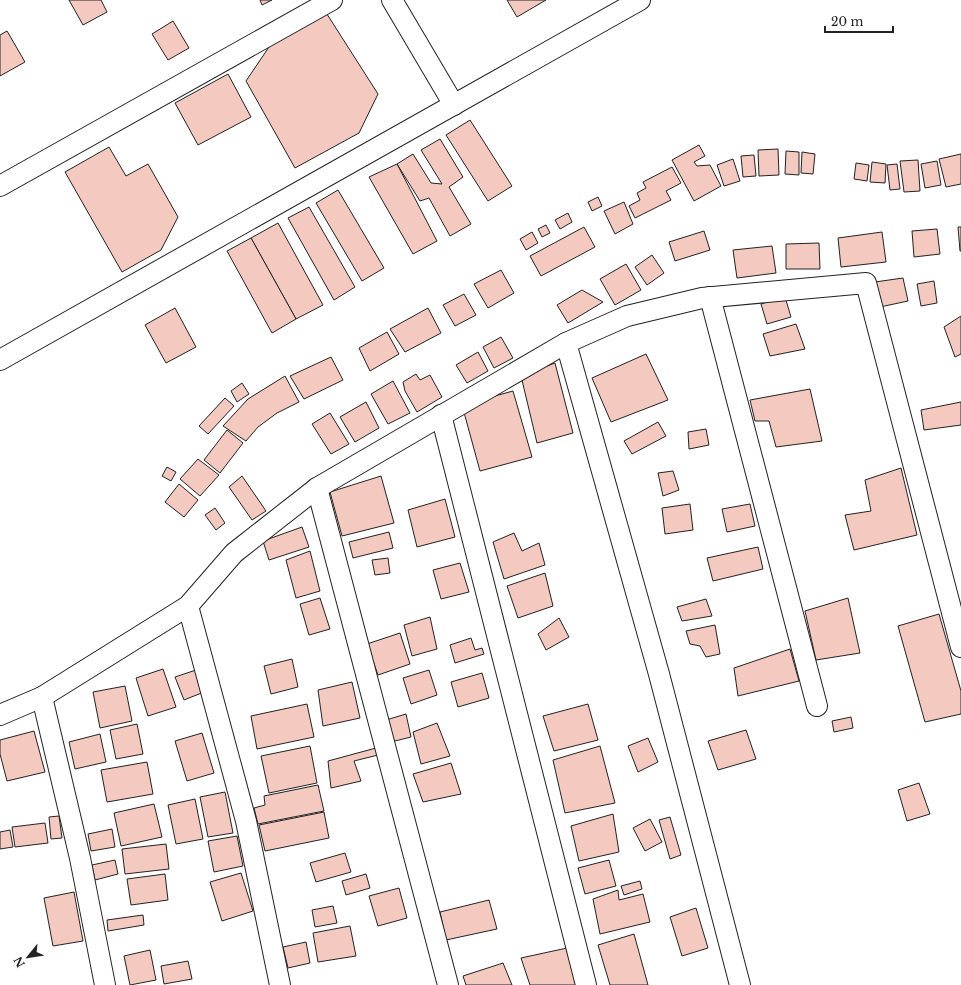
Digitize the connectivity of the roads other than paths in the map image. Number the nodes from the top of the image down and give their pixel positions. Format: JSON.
{"nodes":[{"id":1,"x":332,"y":0,"type":"edge"},
{"id":2,"x":392,"y":0,"type":"edge"},
{"id":3,"x":640,"y":0,"type":"edge"},
{"id":4,"x":454,"y":105,"type":"junction"},
{"id":5,"x":0,"y":186,"type":"edge"},
{"id":6,"x":710,"y":297,"type":"junction"},
{"id":7,"x":566,"y":343,"type":"junction"},
{"id":8,"x":1,"y":355,"type":"edge"},
{"id":9,"x":441,"y":416,"type":"junction"},
{"id":10,"x":317,"y":488,"type":"junction"},
{"id":11,"x":188,"y":606,"type":"junction"},
{"id":12,"x":961,"y":647,"type":"edge"},
{"id":13,"x":42,"y":697,"type":"junction"},
{"id":14,"x":817,"y":706,"type":"dead end"},
{"id":15,"x":0,"y":715,"type":"edge"},
{"id":16,"x":105,"y":985,"type":"edge"},
{"id":17,"x":280,"y":985,"type":"edge"},
{"id":18,"x":448,"y":985,"type":"edge"},
{"id":19,"x":586,"y":985,"type":"edge"},
{"id":20,"x":740,"y":985,"type":"edge"}],
"edges":[{"from":1,"to":5,"type":"street"},
{"from":2,"to":4,"type":"street"},
{"from":3,"to":4,"type":"street"},
{"from":4,"to":8,"type":"street"},
{"from":6,"to":7,"type":"street"},
{"from":6,"to":12,"type":"street"},
{"from":6,"to":14,"type":"street"},
{"from":7,"to":9,"type":"street"},
{"from":7,"to":20,"type":"street"},
{"from":9,"to":10,"type":"street"},
{"from":9,"to":19,"type":"street"},
{"from":10,"to":11,"type":"street"},
{"from":10,"to":18,"type":"street"},
{"from":11,"to":13,"type":"street"},
{"from":11,"to":17,"type":"street"},
{"from":13,"to":15,"type":"street"},
{"from":13,"to":16,"type":"street"}]}
